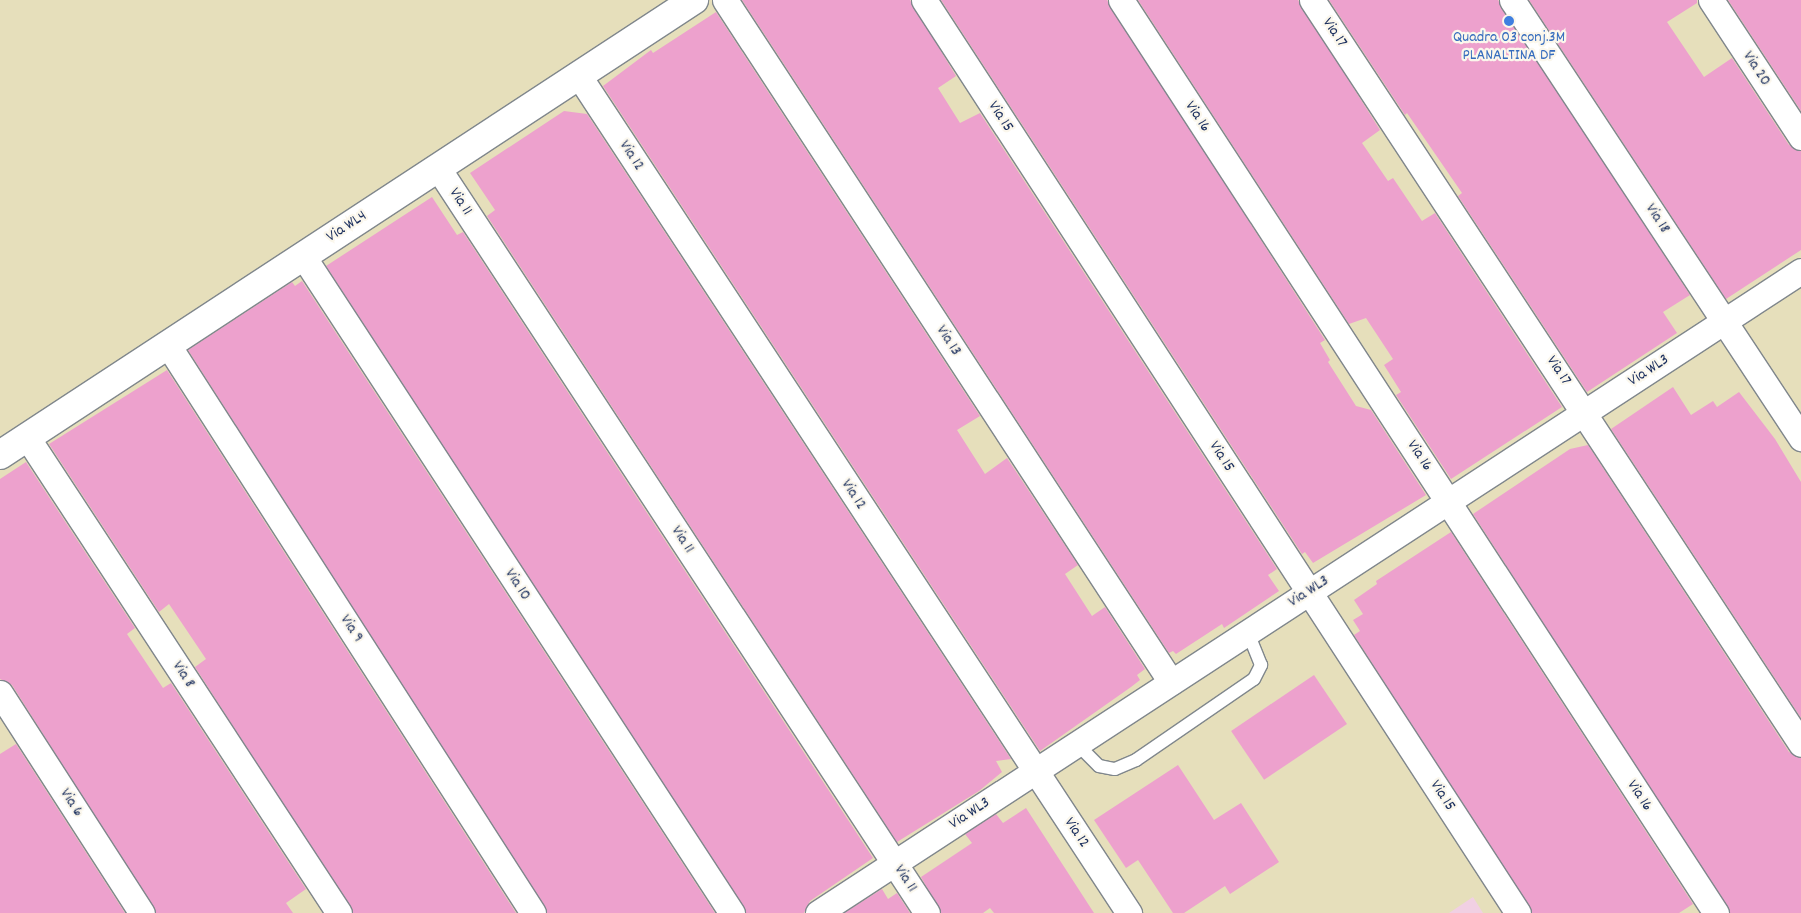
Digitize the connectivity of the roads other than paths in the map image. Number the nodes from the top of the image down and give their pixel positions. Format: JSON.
{"nodes":[{"id":1,"x":694,"y":0,"type":"edge"},
{"id":2,"x":725,"y":0,"type":"edge"},
{"id":3,"x":924,"y":0,"type":"edge"},
{"id":4,"x":1121,"y":0,"type":"edge"},
{"id":5,"x":1312,"y":0,"type":"edge"},
{"id":6,"x":1512,"y":0,"type":"edge"},
{"id":7,"x":1711,"y":0,"type":"edge"},
{"id":8,"x":579,"y":76,"type":"junction"},
{"id":9,"x":1801,"y":137,"type":"edge"},
{"id":10,"x":438,"y":168,"type":"junction"},
{"id":11,"x":303,"y":256,"type":"junction"},
{"id":12,"x":1801,"y":272,"type":"edge"},
{"id":13,"x":1725,"y":321,"type":"junction"},
{"id":14,"x":168,"y":345,"type":"junction"},
{"id":15,"x":1585,"y":412,"type":"junction"},
{"id":16,"x":27,"y":437,"type":"junction"},
{"id":17,"x":1801,"y":438,"type":"edge"},
{"id":18,"x":0,"y":455,"type":"edge"},
{"id":19,"x":1449,"y":502,"type":"junction"},
{"id":20,"x":1309,"y":592,"type":"junction"},
{"id":21,"x":1248,"y":632,"type":"junction"},
{"id":22,"x":1172,"y":682,"type":"junction"},
{"id":23,"x":0,"y":692,"type":"edge"},
{"id":24,"x":1077,"y":744,"type":"junction"},
{"id":25,"x":1801,"y":744,"type":"edge"},
{"id":26,"x":1034,"y":772,"type":"junction"},
{"id":27,"x":894,"y":863,"type":"junction"},
{"id":28,"x":142,"y":913,"type":"edge"},
{"id":29,"x":339,"y":913,"type":"edge"},
{"id":30,"x":534,"y":913,"type":"edge"},
{"id":31,"x":732,"y":913,"type":"edge"},
{"id":32,"x":818,"y":913,"type":"edge"},
{"id":33,"x":927,"y":913,"type":"edge"},
{"id":34,"x":1129,"y":913,"type":"edge"},
{"id":35,"x":1518,"y":913,"type":"edge"},
{"id":36,"x":1716,"y":913,"type":"edge"}],
"edges":[{"from":1,"to":8,"type":"street","name":"Via WL4"},
{"from":2,"to":22,"type":"street","name":"Via 13"},
{"from":3,"to":20,"type":"street","name":"Via 15"},
{"from":4,"to":19,"type":"street","name":"Via 16"},
{"from":5,"to":15,"type":"street","name":"Via 17"},
{"from":6,"to":13,"type":"street","name":"Via 18"},
{"from":7,"to":9,"type":"street","name":"Via 20"},
{"from":8,"to":10,"type":"street","name":"Via WL4"},
{"from":8,"to":26,"type":"street","name":"Via 12"},
{"from":10,"to":11,"type":"street","name":"Via WL4"},
{"from":10,"to":27,"type":"street","name":"Via 11"},
{"from":11,"to":14,"type":"street","name":"Via WL4"},
{"from":11,"to":31,"type":"street","name":"Via 10"},
{"from":12,"to":13,"type":"street","name":"Via WL3"},
{"from":13,"to":15,"type":"street","name":"Via WL3"},
{"from":13,"to":17,"type":"street","name":"Via 18"},
{"from":14,"to":16,"type":"street","name":"Via WL4"},
{"from":14,"to":30,"type":"street","name":"Via 9"},
{"from":15,"to":19,"type":"street","name":"Via WL3"},
{"from":15,"to":25,"type":"street","name":"Via 17"},
{"from":16,"to":18,"type":"street","name":"Via WL4"},
{"from":16,"to":29,"type":"street","name":"Via 8"},
{"from":19,"to":20,"type":"street","name":"Via WL3"},
{"from":19,"to":36,"type":"street","name":"Via 16"},
{"from":20,"to":21,"type":"street","name":"Via WL3"},
{"from":20,"to":35,"type":"street","name":"Via 15"},
{"from":21,"to":22,"type":"street","name":"Via WL3"},
{"from":21,"to":24,"type":"lane"},
{"from":22,"to":24,"type":"street","name":"Via WL3"},
{"from":23,"to":28,"type":"street","name":"Via 6"},
{"from":24,"to":26,"type":"street","name":"Via WL3"},
{"from":26,"to":27,"type":"street","name":"Via WL3"},
{"from":26,"to":34,"type":"street","name":"Via 12"},
{"from":27,"to":32,"type":"street","name":"Via WL3"},
{"from":27,"to":33,"type":"street","name":"Via 11"}]}
